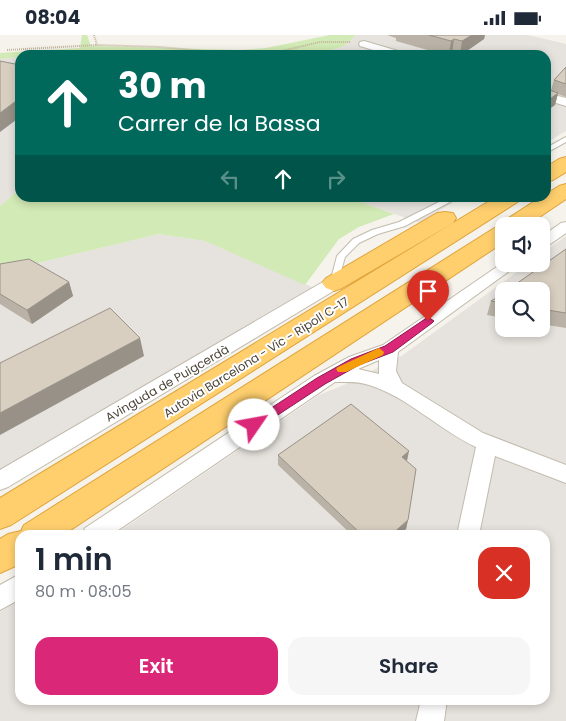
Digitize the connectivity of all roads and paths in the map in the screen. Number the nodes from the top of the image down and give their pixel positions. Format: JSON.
{"nodes":[{"id":1,"x":94,"y":35,"type":"edge"},
{"id":2,"x":97,"y":45,"type":"junction"},
{"id":3,"x":364,"y":45,"type":"joint"},
{"id":4,"x":7,"y":50,"type":"dead end"},
{"id":5,"x":195,"y":50,"type":"edge"},
{"id":6,"x":284,"y":50,"type":"edge"},
{"id":7,"x":382,"y":50,"type":"edge"},
{"id":8,"x":551,"y":98,"type":"edge"},
{"id":9,"x":566,"y":102,"type":"edge"},
{"id":10,"x":566,"y":139,"type":"edge"},
{"id":11,"x":551,"y":148,"type":"edge"},
{"id":12,"x":566,"y":150,"type":"edge"},
{"id":13,"x":551,"y":158,"type":"edge"},
{"id":14,"x":566,"y":163,"type":"edge"},
{"id":15,"x":551,"y":173,"type":"edge"},
{"id":16,"x":566,"y":190,"type":"edge"},
{"id":17,"x":551,"y":200,"type":"edge"},
{"id":18,"x":446,"y":202,"type":"edge"},
{"id":19,"x":472,"y":202,"type":"edge"},
{"id":20,"x":504,"y":202,"type":"edge"},
{"id":21,"x":548,"y":202,"type":"edge"},
{"id":22,"x":566,"y":204,"type":"edge"},
{"id":23,"x":526,"y":217,"type":"edge"},
{"id":24,"x":545,"y":217,"type":"edge"},
{"id":25,"x":566,"y":226,"type":"edge"},
{"id":26,"x":550,"y":237,"type":"edge"},
{"id":27,"x":495,"y":238,"type":"edge"},
{"id":28,"x":495,"y":245,"type":"edge"},
{"id":29,"x":458,"y":263,"type":"junction"},
{"id":30,"x":500,"y":272,"type":"edge"},
{"id":31,"x":334,"y":283,"type":"junction"},
{"id":32,"x":389,"y":349,"type":"junction"},
{"id":33,"x":331,"y":376,"type":"junction"},
{"id":34,"x":394,"y":387,"type":"junction"},
{"id":35,"x":487,"y":443,"type":"junction"},
{"id":36,"x":566,"y":474,"type":"edge"},
{"id":37,"x":0,"y":481,"type":"edge"},
{"id":38,"x":0,"y":515,"type":"edge"},
{"id":39,"x":44,"y":530,"type":"edge"},
{"id":40,"x":100,"y":530,"type":"edge"},
{"id":41,"x":469,"y":530,"type":"edge"},
{"id":42,"x":15,"y":548,"type":"edge"},
{"id":43,"x":0,"y":558,"type":"edge"},
{"id":44,"x":15,"y":588,"type":"edge"},
{"id":45,"x":0,"y":599,"type":"edge"},
{"id":46,"x":433,"y":705,"type":"edge"},
{"id":47,"x":430,"y":721,"type":"edge"}],
"edges":[{"from":1,"to":2,"type":"path"},
{"from":2,"to":4,"type":"path"},
{"from":2,"to":5,"type":"path"},
{"from":3,"to":6,"type":"path"},
{"from":3,"to":7,"type":"street"},
{"from":8,"to":9,"type":"street"},
{"from":10,"to":11,"type":"lane"},
{"from":12,"to":13,"type":"highway"},
{"from":14,"to":15,"type":"highway"},
{"from":16,"to":17,"type":"highway"},
{"from":18,"to":31,"type":"lane"},
{"from":19,"to":31,"type":"highway"},
{"from":20,"to":38,"type":"highway","name":"Autovia Barcelona - Vic - Ripoll C-17"},
{"from":21,"to":23,"type":"highway"},
{"from":22,"to":24,"type":"highway"},
{"from":25,"to":26,"type":"street"},
{"from":27,"to":29,"type":"highway"},
{"from":28,"to":29,"type":"highway"},
{"from":29,"to":39,"type":"highway"},
{"from":30,"to":32,"type":"street"},
{"from":31,"to":37,"type":"street","name":"Avinguda de Puigcerdà"},
{"from":32,"to":33,"type":"street"},
{"from":32,"to":34,"type":"street"},
{"from":33,"to":34,"type":"street"},
{"from":33,"to":40,"type":"street"},
{"from":34,"to":35,"type":"street"},
{"from":35,"to":36,"type":"street"},
{"from":35,"to":41,"type":"street"},
{"from":42,"to":43,"type":"highway"},
{"from":44,"to":45,"type":"street"},
{"from":46,"to":47,"type":"street"}]}
